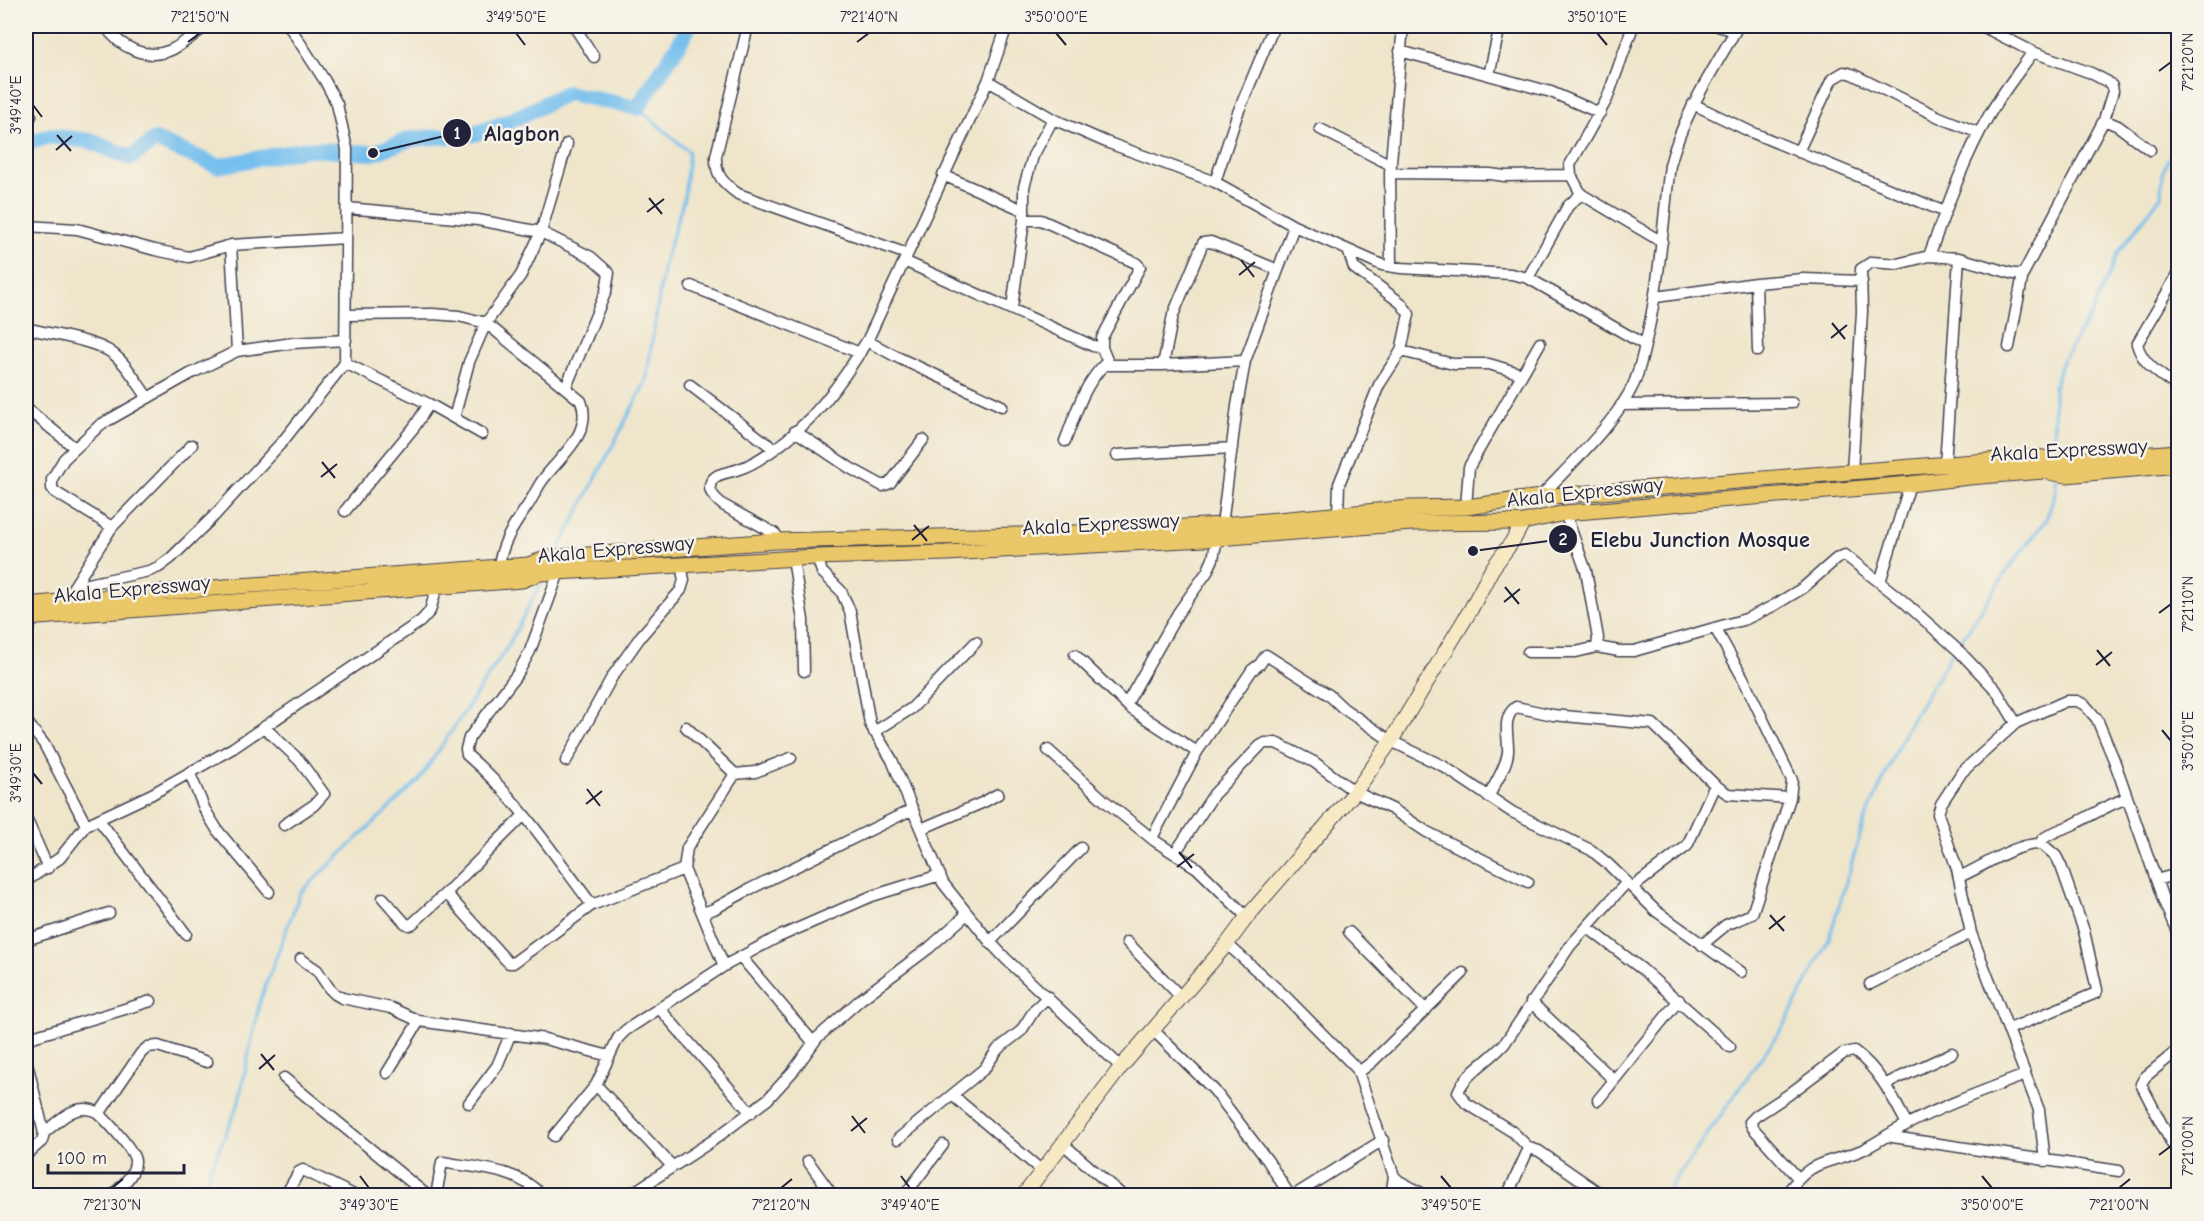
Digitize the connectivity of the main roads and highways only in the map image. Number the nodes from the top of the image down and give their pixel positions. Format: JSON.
{"nodes":[{"id":1,"x":2178,"y":452,"type":"edge"},
{"id":2,"x":2178,"y":465,"type":"edge"},
{"id":3,"x":2063,"y":468,"type":"junction"},
{"id":4,"x":1411,"y":515,"type":"junction"},
{"id":5,"x":1220,"y":531,"type":"junction"},
{"id":6,"x":873,"y":539,"type":"junction"},
{"id":7,"x":872,"y":556,"type":"junction"},
{"id":8,"x":370,"y":584,"type":"junction"},
{"id":9,"x":179,"y":598,"type":"junction"},
{"id":10,"x":28,"y":614,"type":"edge"}],
"edges":[{"from":1,"to":3,"type":"main road","name":"Akala Expressway"},
{"from":2,"to":3,"type":"main road","name":"Akala Expressway"},
{"from":3,"to":4,"type":"main road","name":"Akala Expressway"},
{"from":3,"to":4,"type":"main road","name":"Akala Expressway"},
{"from":4,"to":5,"type":"main road","name":"Akala Expressway"},
{"from":4,"to":5,"type":"main road","name":"Akala Expressway"},
{"from":5,"to":6,"type":"main road","name":"Akala Expressway"},
{"from":5,"to":7,"type":"main road","name":"Akala Expressway"},
{"from":6,"to":7,"type":"main road"},
{"from":6,"to":8,"type":"main road","name":"Akala Expressway"},
{"from":7,"to":8,"type":"main road","name":"Akala Expressway"},
{"from":8,"to":9,"type":"main road","name":"Akala Expressway"},
{"from":9,"to":10,"type":"main road","name":"Akala Expressway"},
{"from":9,"to":10,"type":"main road","name":"Akala Expressway"}]}
